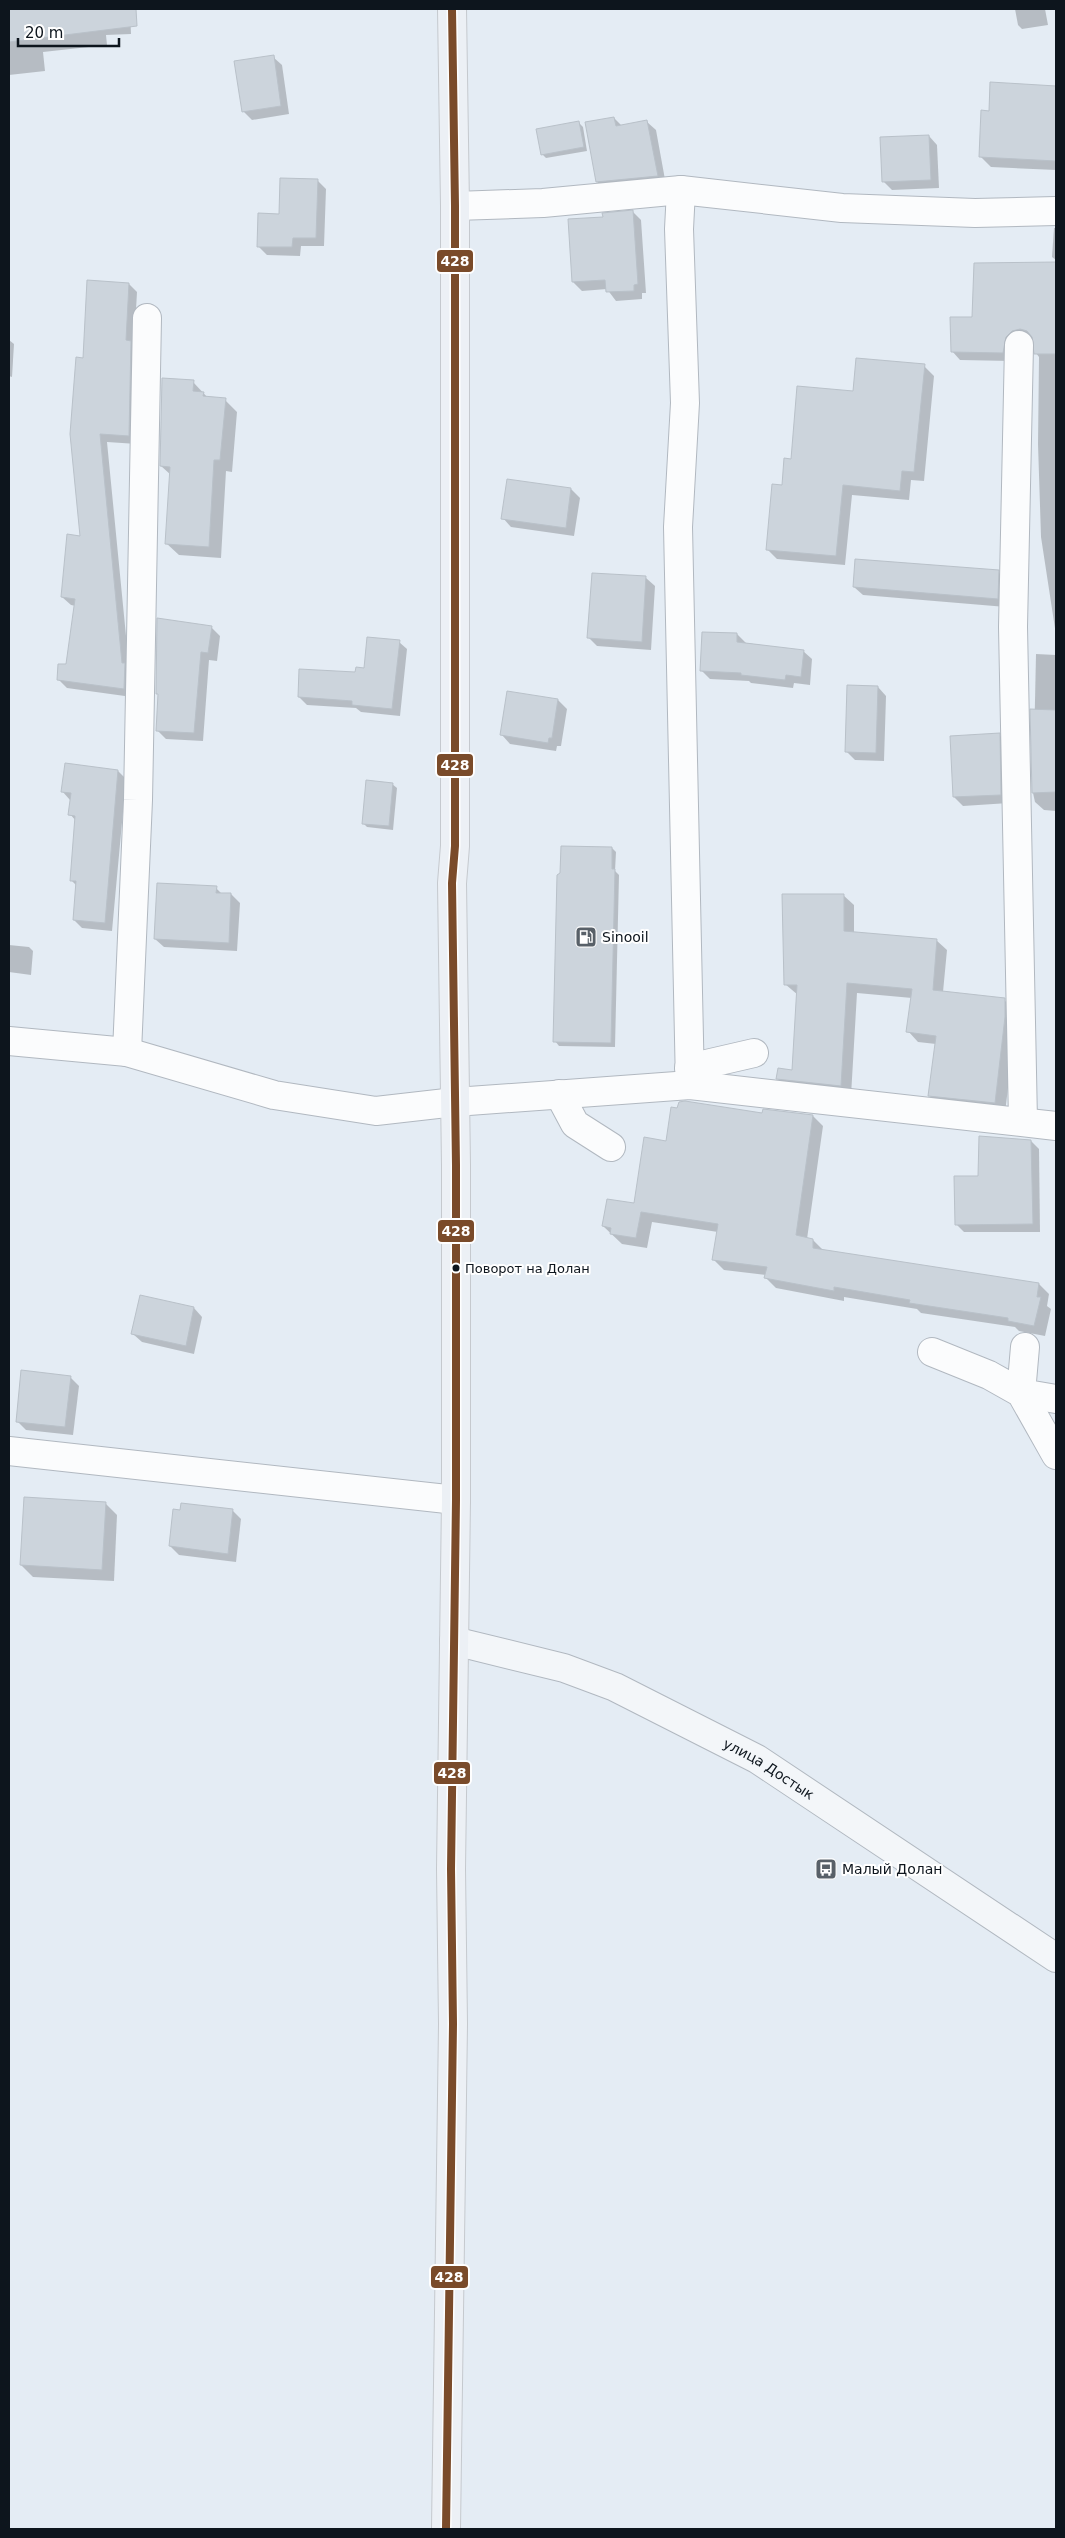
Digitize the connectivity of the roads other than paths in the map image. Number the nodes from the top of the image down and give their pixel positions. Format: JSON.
{"nodes":[{"id":1,"x":452,"y":9,"type":"edge"},
{"id":2,"x":681,"y":190,"type":"junction"},
{"id":3,"x":455,"y":206,"type":"junction"},
{"id":4,"x":1056,"y":210,"type":"edge"},
{"id":5,"x":147,"y":318,"type":"dead end"},
{"id":6,"x":1019,"y":345,"type":"dead end"},
{"id":7,"x":9,"y":1041,"type":"edge"},
{"id":8,"x":127,"y":1052,"type":"junction"},
{"id":9,"x":754,"y":1053,"type":"dead end"},
{"id":10,"x":690,"y":1076,"type":"junction"},
{"id":11,"x":559,"y":1094,"type":"junction"},
{"id":12,"x":455,"y":1102,"type":"junction"},
{"id":13,"x":1023,"y":1121,"type":"junction"},
{"id":14,"x":1056,"y":1126,"type":"edge"},
{"id":15,"x":611,"y":1146,"type":"dead end"},
{"id":16,"x":1025,"y":1347,"type":"dead end"},
{"id":17,"x":932,"y":1352,"type":"dead end"},
{"id":18,"x":1021,"y":1393,"type":"junction"},
{"id":19,"x":1056,"y":1399,"type":"edge"},
{"id":20,"x":9,"y":1451,"type":"edge"},
{"id":21,"x":1056,"y":1455,"type":"edge"},
{"id":22,"x":456,"y":1500,"type":"junction"},
{"id":23,"x":454,"y":1640,"type":"junction"},
{"id":24,"x":1056,"y":1958,"type":"edge"},
{"id":25,"x":446,"y":2529,"type":"edge"}],
"edges":[{"from":1,"to":3,"type":"main road"},
{"from":2,"to":3,"type":"street"},
{"from":2,"to":4,"type":"street"},
{"from":2,"to":10,"type":"street"},
{"from":3,"to":12,"type":"main road"},
{"from":5,"to":8,"type":"street"},
{"from":6,"to":13,"type":"street"},
{"from":7,"to":8,"type":"street"},
{"from":8,"to":12,"type":"street"},
{"from":9,"to":10,"type":"street"},
{"from":10,"to":11,"type":"street"},
{"from":10,"to":13,"type":"street"},
{"from":11,"to":12,"type":"street"},
{"from":11,"to":15,"type":"street"},
{"from":12,"to":22,"type":"main road"},
{"from":13,"to":14,"type":"street"},
{"from":16,"to":18,"type":"street"},
{"from":17,"to":18,"type":"street"},
{"from":18,"to":19,"type":"street"},
{"from":18,"to":21,"type":"street"},
{"from":20,"to":22,"type":"street"},
{"from":22,"to":23,"type":"main road"},
{"from":23,"to":24,"type":"main road","name":"улица Достык"},
{"from":23,"to":25,"type":"main road"}]}
